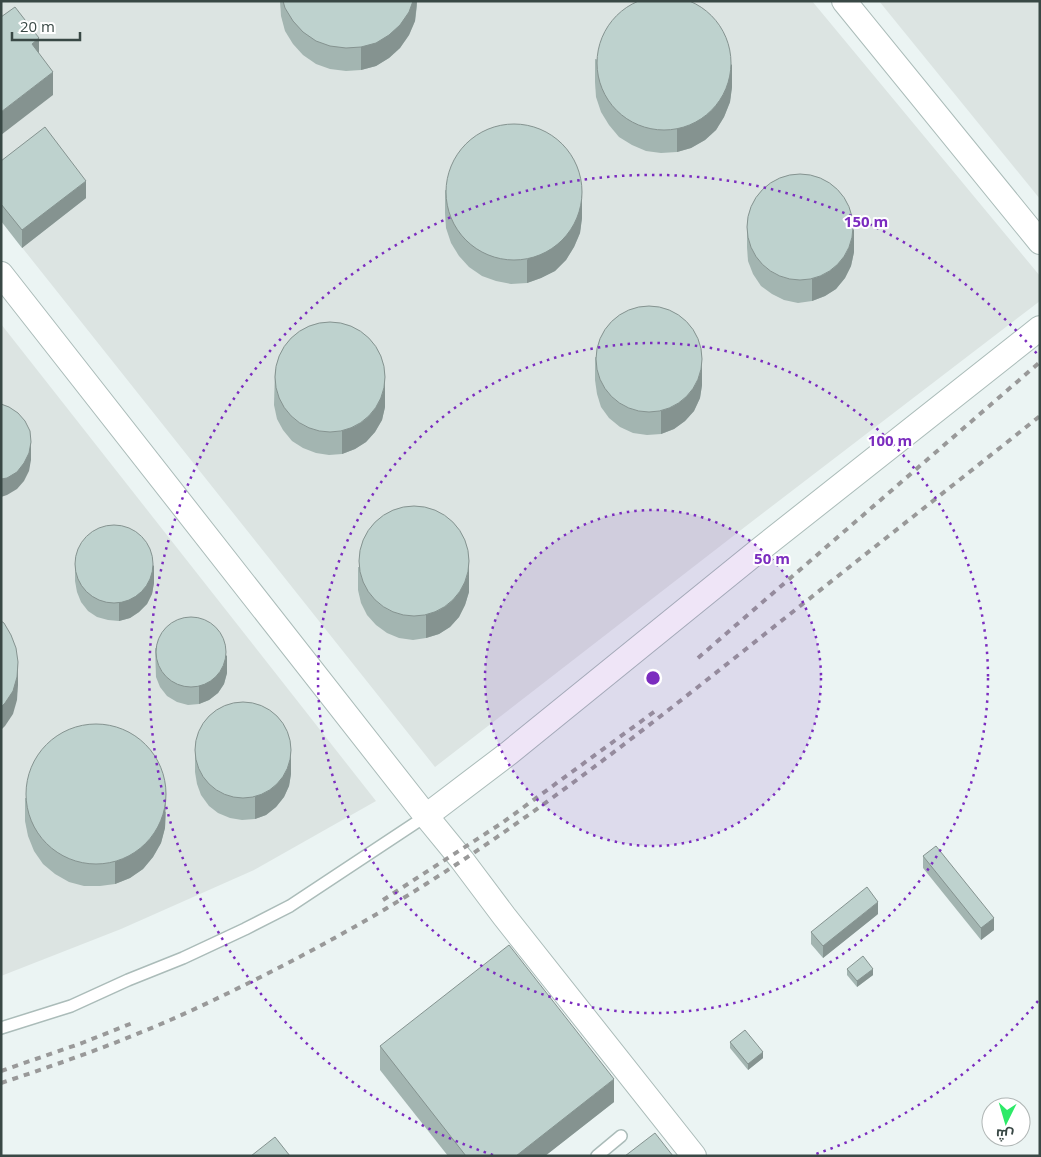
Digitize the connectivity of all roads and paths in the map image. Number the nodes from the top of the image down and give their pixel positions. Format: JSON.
{"nodes":[{"id":1,"x":844,"y":1,"type":"edge"},
{"id":2,"x":1040,"y":242,"type":"edge"},
{"id":3,"x":1,"y":274,"type":"edge"},
{"id":4,"x":1040,"y":328,"type":"edge"},
{"id":5,"x":426,"y":816,"type":"junction"},
{"id":6,"x":1,"y":1028,"type":"edge"},
{"id":7,"x":621,"y":1136,"type":"dead end"},
{"id":8,"x":597,"y":1156,"type":"edge"},
{"id":9,"x":694,"y":1156,"type":"edge"}],
"edges":[{"from":1,"to":2,"type":"street"},
{"from":3,"to":5,"type":"street"},
{"from":4,"to":5,"type":"street"},
{"from":5,"to":6,"type":"lane"},
{"from":5,"to":9,"type":"street"},
{"from":7,"to":8,"type":"lane"}]}
